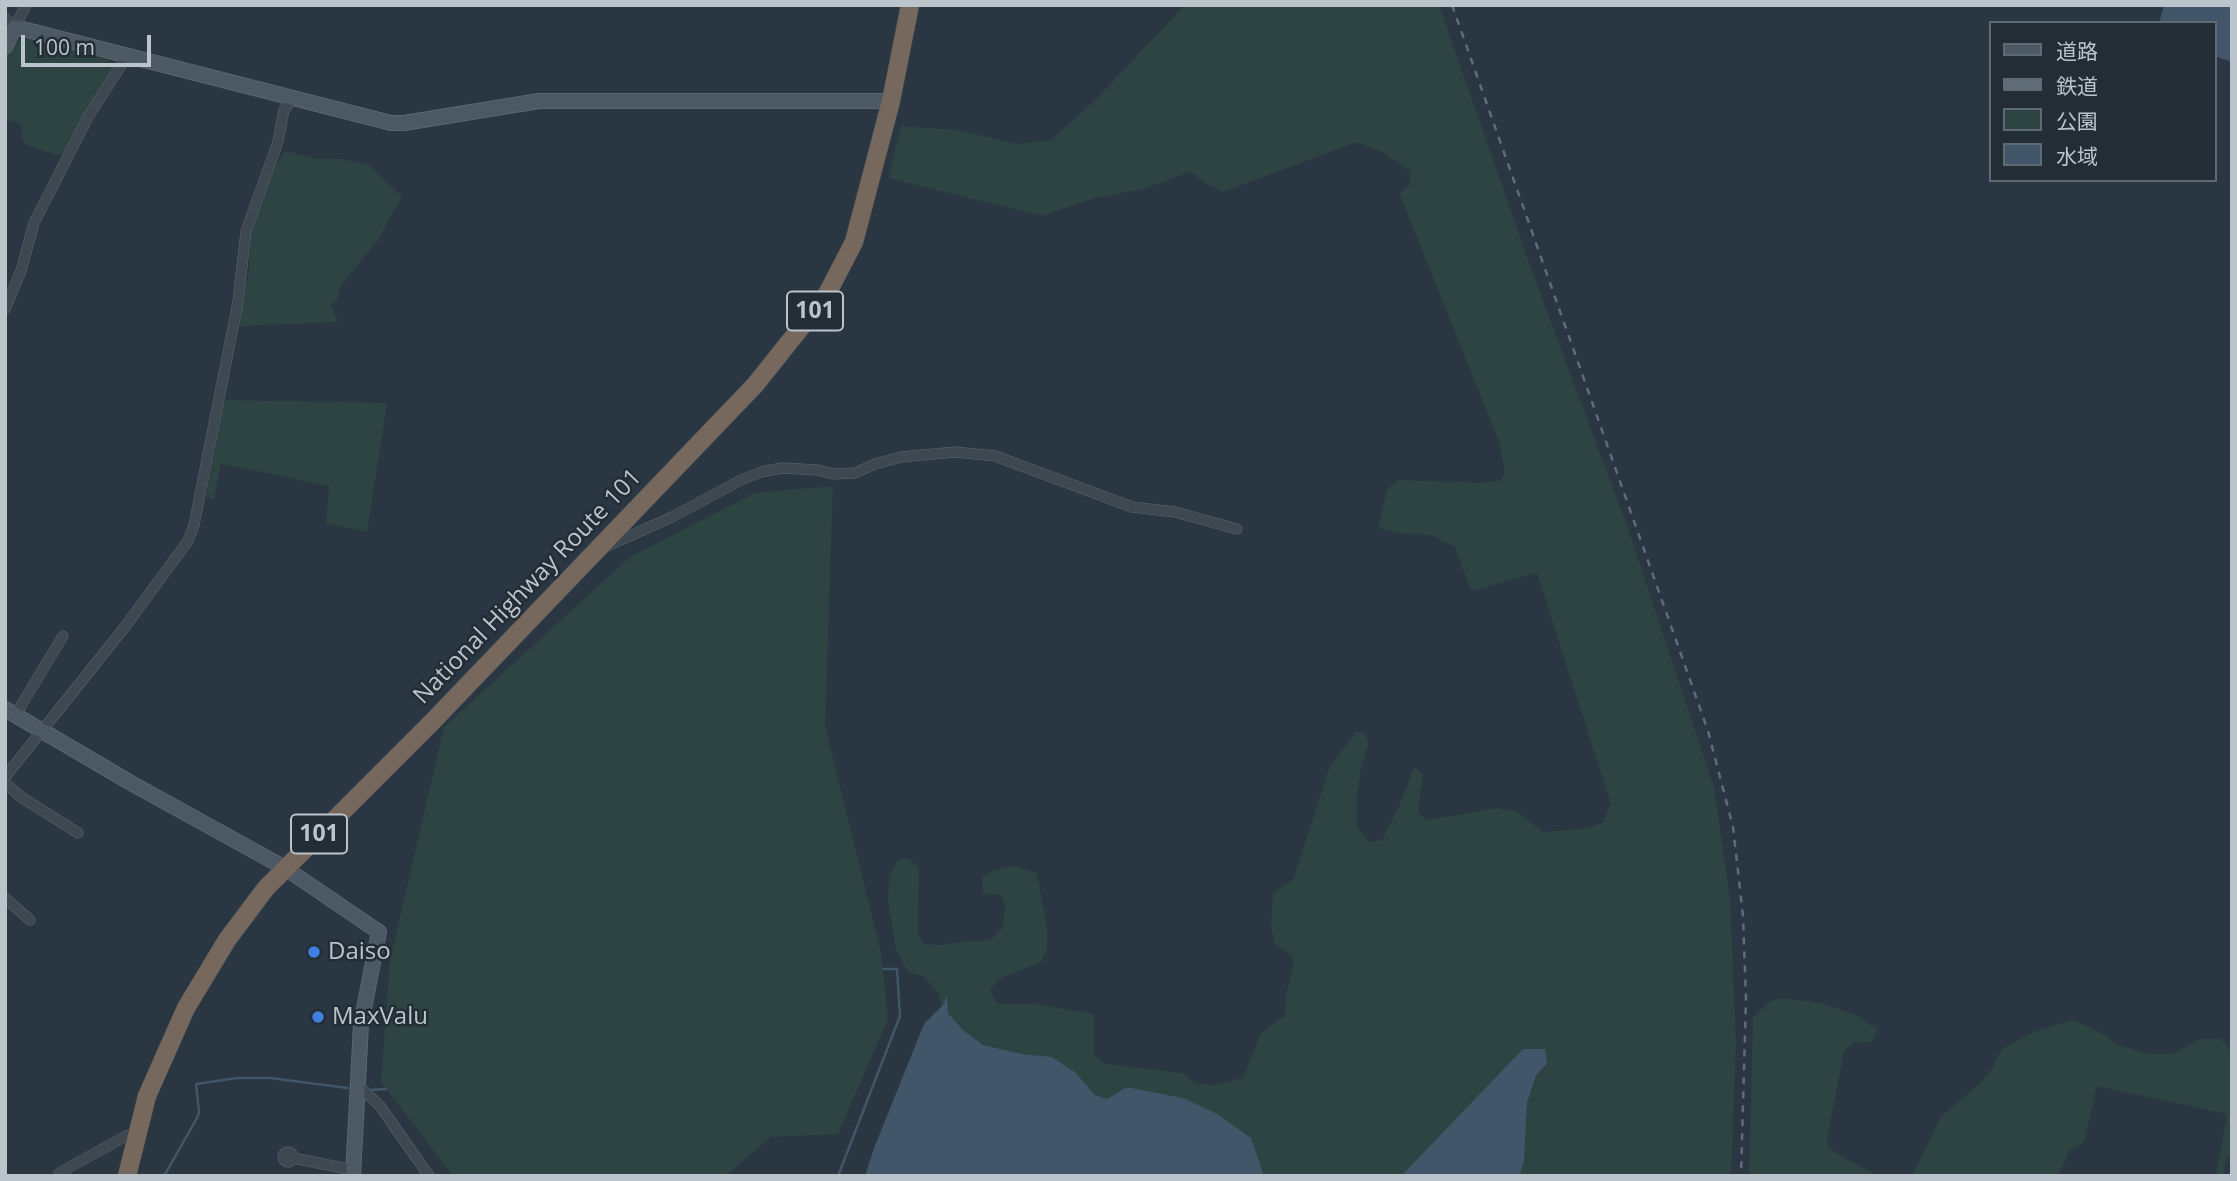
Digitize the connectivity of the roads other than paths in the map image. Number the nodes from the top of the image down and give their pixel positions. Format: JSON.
{"nodes":[{"id":1,"x":26,"y":5,"type":"edge"},
{"id":2,"x":910,"y":5,"type":"edge"},
{"id":3,"x":10,"y":23,"type":"edge"},
{"id":4,"x":5,"y":47,"type":"edge"},
{"id":5,"x":127,"y":56,"type":"junction"},
{"id":6,"x":292,"y":99,"type":"junction"},
{"id":7,"x":891,"y":101,"type":"junction"},
{"id":8,"x":5,"y":309,"type":"edge"},
{"id":9,"x":1237,"y":529,"type":"dead end"},
{"id":10,"x":598,"y":550,"type":"junction"},
{"id":11,"x":63,"y":636,"type":"dead end"},
{"id":12,"x":11,"y":711,"type":"edge"},
{"id":13,"x":43,"y":732,"type":"junction"},
{"id":14,"x":5,"y":777,"type":"edge"},
{"id":15,"x":5,"y":783,"type":"edge"},
{"id":16,"x":78,"y":833,"type":"dead end"},
{"id":17,"x":285,"y":868,"type":"junction"},
{"id":18,"x":5,"y":898,"type":"edge"},
{"id":19,"x":30,"y":920,"type":"dead end"},
{"id":20,"x":357,"y":1084,"type":"junction"},
{"id":21,"x":137,"y":1133,"type":"junction"},
{"id":22,"x":293,"y":1158,"type":"dead end"},
{"id":23,"x":353,"y":1173,"type":"edge"},
{"id":24,"x":58,"y":1175,"type":"edge"},
{"id":25,"x":127,"y":1176,"type":"edge"},
{"id":26,"x":429,"y":1176,"type":"edge"}],
"edges":[{"from":1,"to":3,"type":"street"},
{"from":2,"to":7,"type":"highway","name":"National Highway Route 101","number":"101"},
{"from":3,"to":4,"type":"street"},
{"from":3,"to":5,"type":"street"},
{"from":5,"to":6,"type":"street"},
{"from":5,"to":8,"type":"street"},
{"from":6,"to":7,"type":"street"},
{"from":6,"to":13,"type":"street"},
{"from":7,"to":10,"type":"highway","name":"National Highway Route 101","number":"101"},
{"from":9,"to":10,"type":"street"},
{"from":10,"to":17,"type":"highway","name":"National Highway Route 101","number":"101"},
{"from":11,"to":12,"type":"street"},
{"from":12,"to":13,"type":"street"},
{"from":13,"to":14,"type":"street"},
{"from":13,"to":17,"type":"street"},
{"from":15,"to":16,"type":"street"},
{"from":17,"to":20,"type":"street"},
{"from":17,"to":21,"type":"highway","name":"National Highway Route 101","number":"101"},
{"from":18,"to":19,"type":"street"},
{"from":20,"to":23,"type":"street"},
{"from":20,"to":26,"type":"street"},
{"from":21,"to":24,"type":"street"},
{"from":21,"to":25,"type":"highway","name":"National Highway Route 101","number":"101"},
{"from":22,"to":23,"type":"street"}]}
